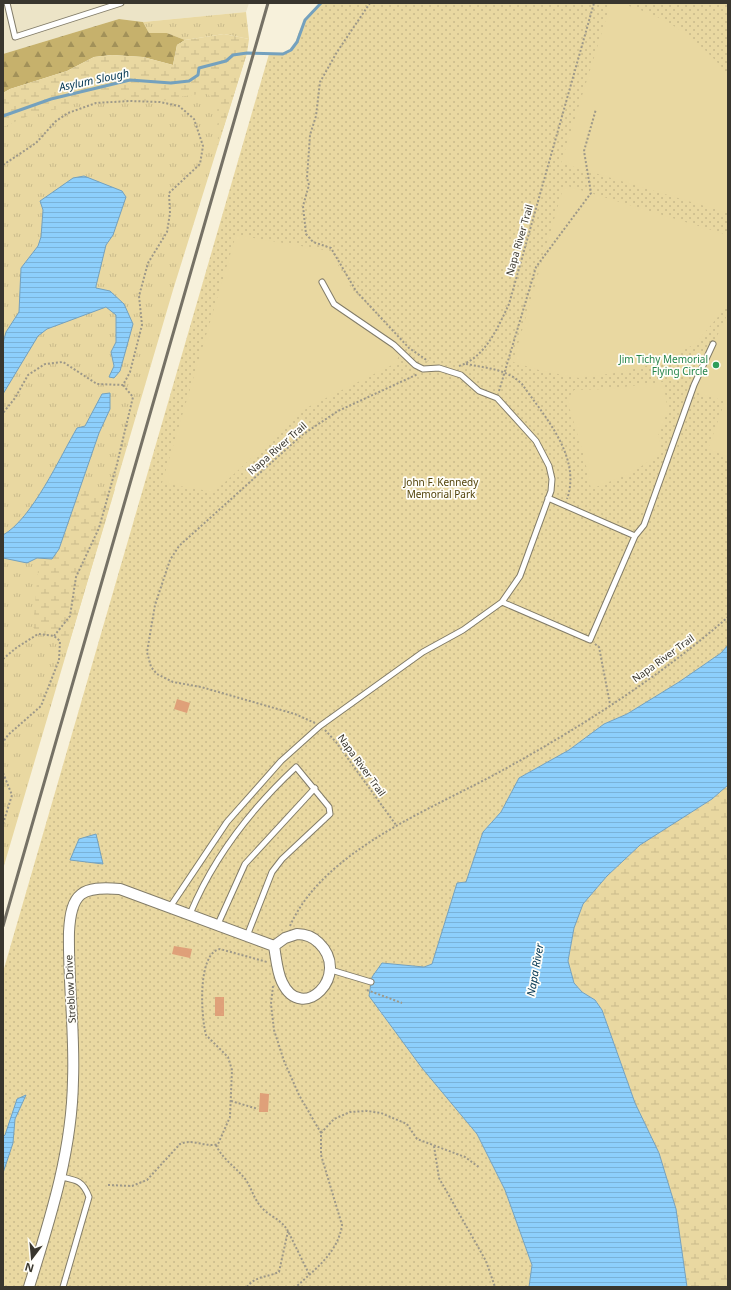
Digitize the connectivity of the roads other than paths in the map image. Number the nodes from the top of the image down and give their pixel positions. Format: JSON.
{"nodes":[{"id":1,"x":7,"y":3,"type":"edge"},
{"id":2,"x":121,"y":3,"type":"edge"},
{"id":3,"x":322,"y":282,"type":"dead end"},
{"id":4,"x":713,"y":344,"type":"dead end"},
{"id":5,"x":548,"y":498,"type":"junction"},
{"id":6,"x":635,"y":536,"type":"junction"},
{"id":7,"x":502,"y":602,"type":"junction"},
{"id":8,"x":315,"y":788,"type":"junction"},
{"id":9,"x":170,"y":907,"type":"junction"},
{"id":10,"x":190,"y":914,"type":"junction"},
{"id":11,"x":218,"y":924,"type":"junction"},
{"id":12,"x":247,"y":936,"type":"junction"},
{"id":13,"x":274,"y":946,"type":"junction"},
{"id":14,"x":331,"y":970,"type":"junction"},
{"id":15,"x":371,"y":982,"type":"dead end"},
{"id":16,"x":61,"y":1177,"type":"junction"},
{"id":17,"x":29,"y":1287,"type":"edge"},
{"id":18,"x":63,"y":1287,"type":"edge"}],
"edges":[{"from":1,"to":2,"type":"lane"},
{"from":3,"to":5,"type":"lane"},
{"from":4,"to":6,"type":"lane"},
{"from":5,"to":6,"type":"lane"},
{"from":5,"to":7,"type":"lane"},
{"from":6,"to":7,"type":"lane"},
{"from":7,"to":9,"type":"lane"},
{"from":8,"to":10,"type":"lane"},
{"from":8,"to":11,"type":"lane"},
{"from":8,"to":12,"type":"lane"},
{"from":9,"to":10,"type":"street","name":"Streblow Drive"},
{"from":9,"to":16,"type":"street","name":"Streblow Drive"},
{"from":10,"to":11,"type":"street","name":"Streblow Drive"},
{"from":11,"to":12,"type":"street","name":"Streblow Drive"},
{"from":12,"to":13,"type":"street","name":"Streblow Drive"},
{"from":13,"to":14,"type":"street"},
{"from":13,"to":14,"type":"street"},
{"from":14,"to":15,"type":"lane"},
{"from":16,"to":17,"type":"street","name":"Streblow Drive"},
{"from":16,"to":18,"type":"lane"}]}
